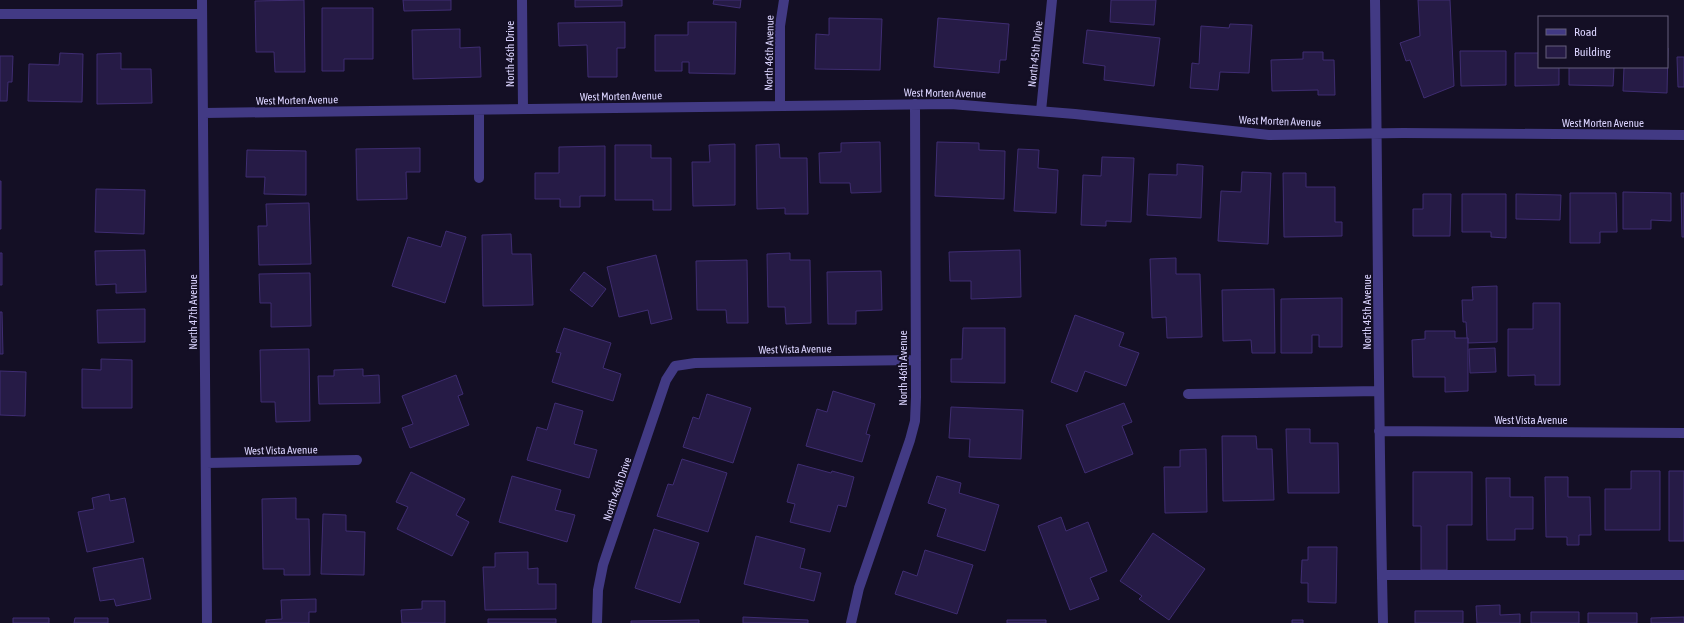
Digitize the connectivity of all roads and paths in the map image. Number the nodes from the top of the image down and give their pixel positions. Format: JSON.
{"nodes":[{"id":1,"x":202,"y":0,"type":"edge"},
{"id":2,"x":522,"y":0,"type":"edge"},
{"id":3,"x":784,"y":0,"type":"edge"},
{"id":4,"x":1052,"y":0,"type":"edge"},
{"id":5,"x":1375,"y":0,"type":"edge"},
{"id":6,"x":0,"y":14,"type":"edge"},
{"id":7,"x":202,"y":14,"type":"junction"},
{"id":8,"x":915,"y":104,"type":"junction"},
{"id":9,"x":780,"y":106,"type":"junction"},
{"id":10,"x":523,"y":109,"type":"junction"},
{"id":11,"x":479,"y":110,"type":"junction"},
{"id":12,"x":1041,"y":112,"type":"junction"},
{"id":13,"x":204,"y":113,"type":"junction"},
{"id":14,"x":1377,"y":134,"type":"junction"},
{"id":15,"x":1684,"y":135,"type":"edge"},
{"id":16,"x":479,"y":178,"type":"dead end"},
{"id":17,"x":916,"y":360,"type":"junction"},
{"id":18,"x":675,"y":366,"type":"joint"},
{"id":19,"x":1379,"y":391,"type":"junction"},
{"id":20,"x":1188,"y":394,"type":"dead end"},
{"id":21,"x":1379,"y":431,"type":"junction"},
{"id":22,"x":1684,"y":433,"type":"edge"},
{"id":23,"x":357,"y":460,"type":"dead end"},
{"id":24,"x":206,"y":463,"type":"junction"},
{"id":25,"x":1382,"y":575,"type":"junction"},
{"id":26,"x":1684,"y":575,"type":"edge"},
{"id":27,"x":207,"y":623,"type":"edge"},
{"id":28,"x":597,"y":623,"type":"edge"},
{"id":29,"x":851,"y":623,"type":"edge"},
{"id":30,"x":1383,"y":623,"type":"edge"}],
"edges":[{"from":1,"to":7,"type":"street","name":"North 47th Avenue"},
{"from":2,"to":10,"type":"street","name":"North 46th Drive"},
{"from":3,"to":9,"type":"street","name":"North 46th Avenue"},
{"from":4,"to":12,"type":"street","name":"North 45th Drive"},
{"from":5,"to":14,"type":"street","name":"North 45th Avenue"},
{"from":6,"to":7,"type":"street"},
{"from":7,"to":13,"type":"street","name":"North 47th Avenue"},
{"from":8,"to":9,"type":"street","name":"West Morten Avenue"},
{"from":8,"to":12,"type":"street","name":"West Morten Avenue"},
{"from":8,"to":17,"type":"street","name":"North 46th Avenue"},
{"from":9,"to":10,"type":"street","name":"West Morten Avenue"},
{"from":10,"to":11,"type":"street","name":"West Morten Avenue"},
{"from":11,"to":13,"type":"street","name":"West Morten Avenue"},
{"from":11,"to":16,"type":"street"},
{"from":12,"to":14,"type":"street","name":"West Morten Avenue"},
{"from":13,"to":24,"type":"street","name":"North 47th Avenue"},
{"from":14,"to":15,"type":"street","name":"West Morten Avenue"},
{"from":14,"to":19,"type":"street","name":"North 45th Avenue"},
{"from":17,"to":18,"type":"street","name":"West Vista Avenue"},
{"from":17,"to":29,"type":"street","name":"North 46th Avenue"},
{"from":18,"to":28,"type":"street","name":"North 46th Drive"},
{"from":19,"to":20,"type":"street"},
{"from":19,"to":21,"type":"street","name":"North 45th Avenue"},
{"from":21,"to":22,"type":"street","name":"West Vista Avenue"},
{"from":21,"to":25,"type":"street","name":"North 45th Avenue"},
{"from":23,"to":24,"type":"street","name":"West Vista Avenue"},
{"from":24,"to":27,"type":"street","name":"North 47th Avenue"},
{"from":25,"to":26,"type":"street"},
{"from":25,"to":30,"type":"street","name":"North 45th Avenue"}]}
